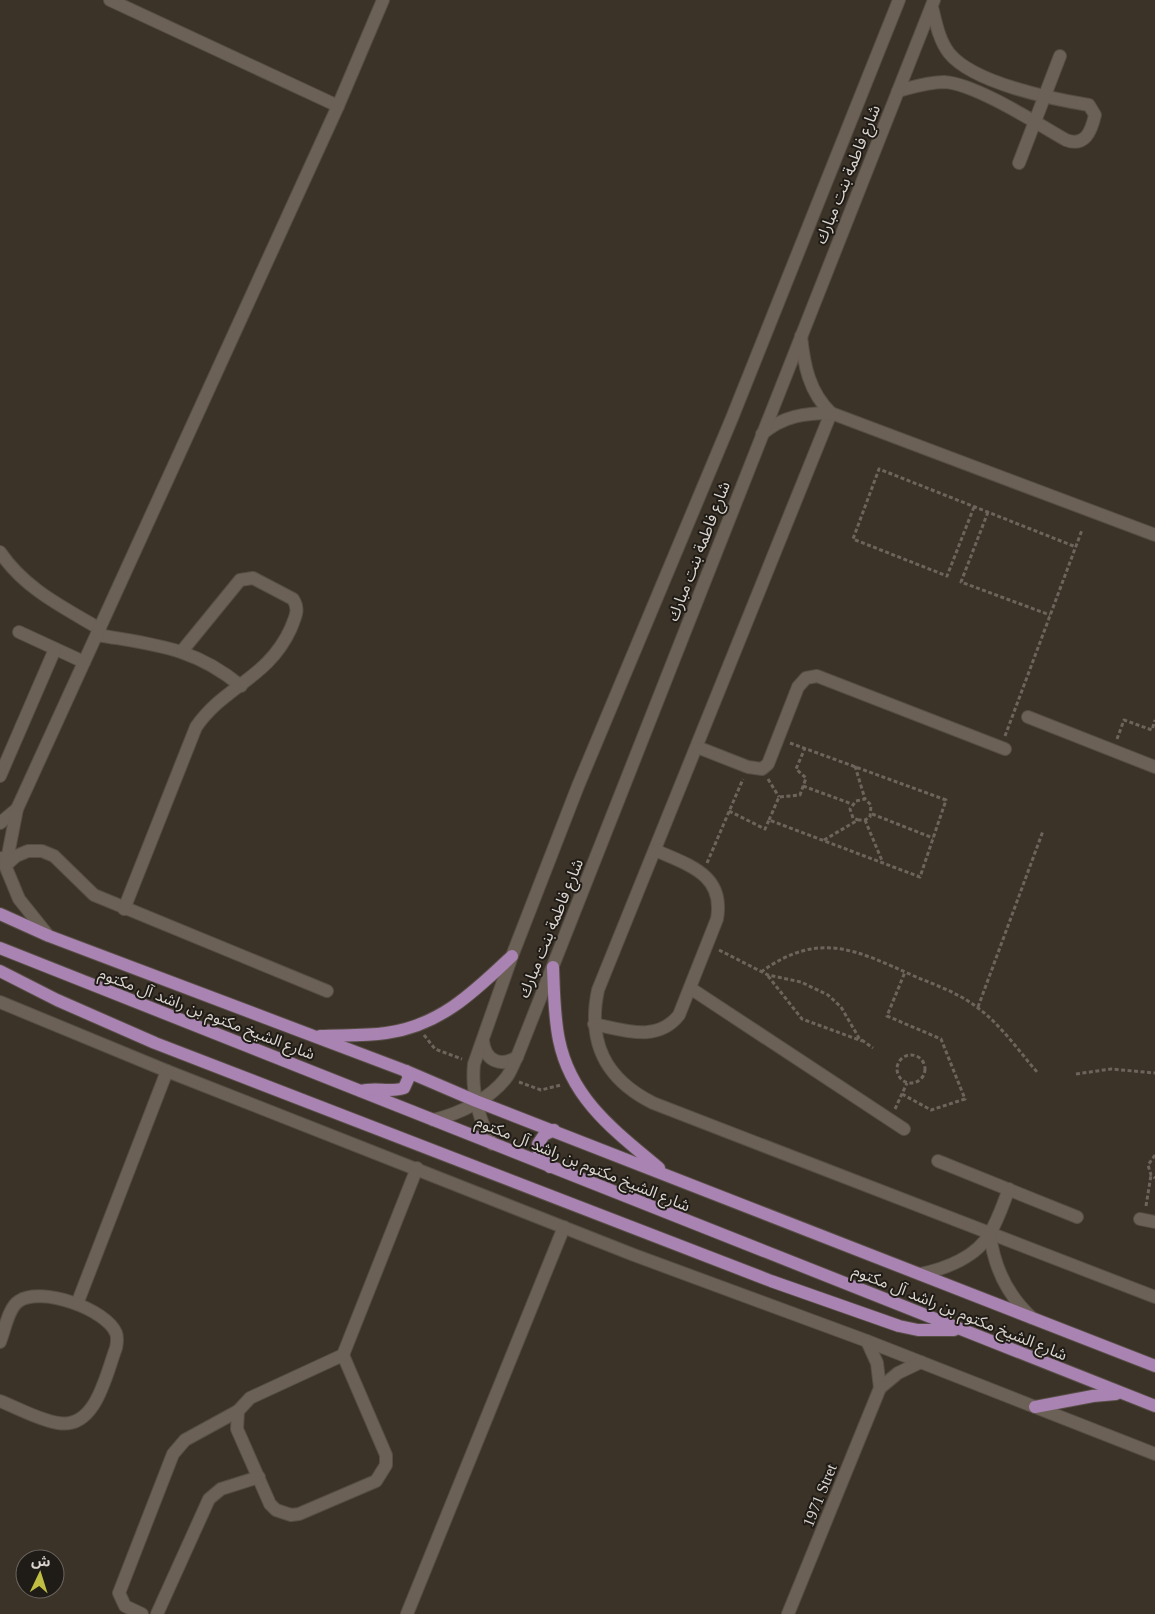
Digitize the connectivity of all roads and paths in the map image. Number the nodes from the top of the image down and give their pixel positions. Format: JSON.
{"nodes":[{"id":1,"x":110,"y":0,"type":"edge"},
{"id":2,"x":384,"y":0,"type":"edge"},
{"id":3,"x":899,"y":0,"type":"edge"},
{"id":4,"x":933,"y":3,"type":"edge"},
{"id":5,"x":1060,"y":56,"type":"dead end"},
{"id":6,"x":979,"y":74,"type":"junction"},
{"id":7,"x":971,"y":89,"type":"junction"},
{"id":8,"x":898,"y":91,"type":"junction"},
{"id":9,"x":1044,"y":97,"type":"junction"},
{"id":10,"x":338,"y":106,"type":"junction"},
{"id":11,"x":1035,"y":122,"type":"junction"},
{"id":12,"x":1019,"y":163,"type":"dead end"},
{"id":13,"x":801,"y":333,"type":"junction"},
{"id":14,"x":831,"y":413,"type":"junction"},
{"id":15,"x":762,"y":434,"type":"junction"},
{"id":16,"x":974,"y":506,"type":"junction"},
{"id":17,"x":988,"y":512,"type":"junction"},
{"id":18,"x":1082,"y":530,"type":"dead end"},
{"id":19,"x":1155,"y":535,"type":"edge"},
{"id":20,"x":1076,"y":547,"type":"junction"},
{"id":21,"x":0,"y":552,"type":"edge"},
{"id":22,"x":1050,"y":615,"type":"junction"},
{"id":23,"x":19,"y":632,"type":"dead end"},
{"id":24,"x":99,"y":632,"type":"junction"},
{"id":25,"x":54,"y":648,"type":"junction"},
{"id":26,"x":182,"y":651,"type":"junction"},
{"id":27,"x":84,"y":662,"type":"junction"},
{"id":28,"x":241,"y":686,"type":"junction"},
{"id":29,"x":1028,"y":717,"type":"dead end"},
{"id":30,"x":1155,"y":720,"type":"edge"},
{"id":31,"x":778,"y":738,"type":"junction"},
{"id":32,"x":696,"y":747,"type":"junction"},
{"id":33,"x":805,"y":748,"type":"junction"},
{"id":34,"x":1003,"y":748,"type":"joint"},
{"id":35,"x":1113,"y":750,"type":"junction"},
{"id":36,"x":855,"y":766,"type":"junction"},
{"id":37,"x":1155,"y":766,"type":"edge"},
{"id":38,"x":748,"y":767,"type":"junction"},
{"id":39,"x":762,"y":769,"type":"junction"},
{"id":40,"x":0,"y":776,"type":"edge"},
{"id":41,"x":803,"y":786,"type":"junction"},
{"id":42,"x":779,"y":797,"type":"junction"},
{"id":43,"x":865,"y":799,"type":"junction"},
{"id":44,"x":852,"y":804,"type":"junction"},
{"id":45,"x":17,"y":809,"type":"junction"},
{"id":46,"x":729,"y":811,"type":"junction"},
{"id":47,"x":872,"y":814,"type":"junction"},
{"id":48,"x":769,"y":820,"type":"junction"},
{"id":49,"x":858,"y":820,"type":"junction"},
{"id":50,"x":865,"y":820,"type":"junction"},
{"id":51,"x":0,"y":823,"type":"edge"},
{"id":52,"x":1044,"y":830,"type":"dead end"},
{"id":53,"x":934,"y":838,"type":"junction"},
{"id":54,"x":824,"y":840,"type":"junction"},
{"id":55,"x":655,"y":850,"type":"junction"},
{"id":56,"x":3,"y":860,"type":"edge"},
{"id":57,"x":883,"y":863,"type":"junction"},
{"id":58,"x":703,"y":872,"type":"junction"},
{"id":59,"x":124,"y":909,"type":"junction"},
{"id":60,"x":0,"y":914,"type":"edge"},
{"id":61,"x":49,"y":936,"type":"junction"},
{"id":62,"x":707,"y":944,"type":"junction"},
{"id":63,"x":0,"y":948,"type":"edge"},
{"id":64,"x":512,"y":956,"type":"junction"},
{"id":65,"x":552,"y":967,"type":"junction"},
{"id":66,"x":0,"y":972,"type":"edge"},
{"id":67,"x":761,"y":972,"type":"junction"},
{"id":68,"x":906,"y":972,"type":"junction"},
{"id":69,"x":768,"y":976,"type":"junction"},
{"id":70,"x":690,"y":988,"type":"junction"},
{"id":71,"x":327,"y":991,"type":"dead end"},
{"id":72,"x":0,"y":1002,"type":"edge"},
{"id":73,"x":978,"y":1007,"type":"junction"},
{"id":74,"x":594,"y":1024,"type":"junction"},
{"id":75,"x":312,"y":1036,"type":"junction"},
{"id":76,"x":483,"y":1041,"type":"junction"},
{"id":77,"x":862,"y":1041,"type":"junction"},
{"id":78,"x":873,"y":1048,"type":"dead end"},
{"id":79,"x":435,"y":1049,"type":"dead end"},
{"id":80,"x":517,"y":1057,"type":"junction"},
{"id":81,"x":474,"y":1064,"type":"junction"},
{"id":82,"x":167,"y":1071,"type":"junction"},
{"id":83,"x":406,"y":1071,"type":"junction"},
{"id":84,"x":1037,"y":1072,"type":"dead end"},
{"id":85,"x":1155,"y":1073,"type":"edge"},
{"id":86,"x":1076,"y":1074,"type":"dead end"},
{"id":87,"x":507,"y":1077,"type":"junction"},
{"id":88,"x":573,"y":1081,"type":"junction"},
{"id":89,"x":907,"y":1082,"type":"junction"},
{"id":90,"x":361,"y":1091,"type":"junction"},
{"id":91,"x":902,"y":1094,"type":"junction"},
{"id":92,"x":476,"y":1101,"type":"junction"},
{"id":93,"x":433,"y":1120,"type":"junction"},
{"id":94,"x":891,"y":1120,"type":"junction"},
{"id":95,"x":904,"y":1129,"type":"dead end"},
{"id":96,"x":554,"y":1130,"type":"junction"},
{"id":97,"x":492,"y":1144,"type":"junction"},
{"id":98,"x":1155,"y":1155,"type":"edge"},
{"id":99,"x":938,"y":1161,"type":"dead end"},
{"id":100,"x":417,"y":1168,"type":"junction"},
{"id":101,"x":552,"y":1168,"type":"junction"},
{"id":102,"x":1151,"y":1174,"type":"junction"},
{"id":103,"x":668,"y":1176,"type":"junction"},
{"id":104,"x":1155,"y":1178,"type":"edge"},
{"id":105,"x":1009,"y":1189,"type":"junction"},
{"id":106,"x":1077,"y":1217,"type":"dead end"},
{"id":107,"x":1146,"y":1220,"type":"edge"},
{"id":108,"x":564,"y":1227,"type":"junction"},
{"id":109,"x":990,"y":1234,"type":"junction"},
{"id":110,"x":920,"y":1274,"type":"junction"},
{"id":111,"x":1155,"y":1298,"type":"edge"},
{"id":112,"x":77,"y":1304,"type":"junction"},
{"id":113,"x":1032,"y":1318,"type":"junction"},
{"id":114,"x":959,"y":1330,"type":"junction"},
{"id":115,"x":867,"y":1341,"type":"junction"},
{"id":116,"x":0,"y":1342,"type":"edge"},
{"id":117,"x":343,"y":1355,"type":"junction"},
{"id":118,"x":921,"y":1362,"type":"junction"},
{"id":119,"x":1155,"y":1366,"type":"edge"},
{"id":120,"x":880,"y":1388,"type":"junction"},
{"id":121,"x":1123,"y":1394,"type":"junction"},
{"id":122,"x":0,"y":1401,"type":"edge"},
{"id":123,"x":1155,"y":1406,"type":"edge"},
{"id":124,"x":1035,"y":1407,"type":"junction"},
{"id":125,"x":238,"y":1411,"type":"junction"},
{"id":126,"x":1155,"y":1454,"type":"edge"},
{"id":127,"x":258,"y":1477,"type":"junction"},
{"id":128,"x":142,"y":1614,"type":"edge"},
{"id":129,"x":157,"y":1614,"type":"edge"},
{"id":130,"x":407,"y":1614,"type":"edge"},
{"id":131,"x":788,"y":1614,"type":"edge"}],
"edges":[{"from":1,"to":10,"type":"street"},
{"from":2,"to":10,"type":"street"},
{"from":3,"to":64,"type":"street","name":"شارع فاطمة بنت مبارك"},
{"from":4,"to":6,"type":"street"},
{"from":4,"to":8,"type":"street","name":"شارع فاطمة بنت مبارك"},
{"from":5,"to":9,"type":"street"},
{"from":6,"to":7,"type":"street"},
{"from":6,"to":9,"type":"street"},
{"from":7,"to":8,"type":"street"},
{"from":7,"to":11,"type":"street"},
{"from":8,"to":13,"type":"street","name":"شارع فاطمة بنت مبارك"},
{"from":9,"to":11,"type":"street"},
{"from":9,"to":11,"type":"street"},
{"from":10,"to":24,"type":"street"},
{"from":11,"to":12,"type":"street"},
{"from":13,"to":14,"type":"street"},
{"from":13,"to":15,"type":"street","name":"شارع فاطمة بنت مبارك"},
{"from":14,"to":15,"type":"street"},
{"from":14,"to":19,"type":"street"},
{"from":14,"to":32,"type":"street"},
{"from":15,"to":65,"type":"street","name":"شارع فاطمة بنت مبارك"},
{"from":16,"to":16,"type":"path"},
{"from":16,"to":17,"type":"path"},
{"from":17,"to":20,"type":"path"},
{"from":17,"to":22,"type":"path"},
{"from":18,"to":20,"type":"path"},
{"from":20,"to":22,"type":"path"},
{"from":21,"to":24,"type":"street"},
{"from":22,"to":34,"type":"path"},
{"from":23,"to":25,"type":"street"},
{"from":24,"to":26,"type":"street"},
{"from":24,"to":27,"type":"street"},
{"from":25,"to":27,"type":"street"},
{"from":25,"to":40,"type":"street"},
{"from":26,"to":28,"type":"street"},
{"from":26,"to":28,"type":"street"},
{"from":27,"to":45,"type":"street"},
{"from":28,"to":59,"type":"street"},
{"from":29,"to":35,"type":"street"},
{"from":30,"to":35,"type":"path"},
{"from":31,"to":33,"type":"path"},
{"from":31,"to":34,"type":"street"},
{"from":31,"to":39,"type":"street"},
{"from":32,"to":38,"type":"street"},
{"from":32,"to":55,"type":"street"},
{"from":33,"to":36,"type":"path"},
{"from":33,"to":41,"type":"path"},
{"from":35,"to":37,"type":"street"},
{"from":36,"to":43,"type":"path"},
{"from":36,"to":53,"type":"path"},
{"from":38,"to":39,"type":"street"},
{"from":38,"to":46,"type":"path"},
{"from":39,"to":42,"type":"path"},
{"from":41,"to":42,"type":"path"},
{"from":41,"to":44,"type":"path"},
{"from":42,"to":48,"type":"path"},
{"from":43,"to":44,"type":"path"},
{"from":43,"to":47,"type":"path"},
{"from":44,"to":49,"type":"path"},
{"from":45,"to":51,"type":"street"},
{"from":45,"to":56,"type":"street"},
{"from":46,"to":48,"type":"path"},
{"from":46,"to":58,"type":"path"},
{"from":47,"to":50,"type":"path"},
{"from":47,"to":53,"type":"path"},
{"from":48,"to":54,"type":"path"},
{"from":49,"to":50,"type":"path"},
{"from":49,"to":54,"type":"path"},
{"from":50,"to":57,"type":"path"},
{"from":52,"to":73,"type":"path"},
{"from":53,"to":57,"type":"path"},
{"from":54,"to":57,"type":"path"},
{"from":55,"to":58,"type":"street"},
{"from":55,"to":74,"type":"street"},
{"from":56,"to":59,"type":"street"},
{"from":56,"to":61,"type":"street"},
{"from":58,"to":62,"type":"street"},
{"from":59,"to":71,"type":"street"},
{"from":60,"to":61,"type":"main road","name":"شارع الشيخ مكتوم بن راشد آل مكتوم"},
{"from":61,"to":75,"type":"main road","name":"شارع الشيخ مكتوم بن راشد آل مكتوم"},
{"from":62,"to":67,"type":"path"},
{"from":62,"to":70,"type":"street"},
{"from":63,"to":90,"type":"main road","name":"شارع الشيخ مكتوم بن راشد آل مكتوم"},
{"from":64,"to":75,"type":"main road"},
{"from":64,"to":76,"type":"street","name":"شارع فاطمة بنت مبارك"},
{"from":65,"to":80,"type":"street","name":"شارع فاطمة بنت مبارك"},
{"from":65,"to":88,"type":"main road"},
{"from":66,"to":114,"type":"main road"},
{"from":67,"to":68,"type":"path"},
{"from":67,"to":69,"type":"path"},
{"from":68,"to":73,"type":"path"},
{"from":68,"to":91,"type":"path"},
{"from":69,"to":77,"type":"path"},
{"from":69,"to":77,"type":"path"},
{"from":70,"to":74,"type":"street"},
{"from":70,"to":94,"type":"street"},
{"from":72,"to":82,"type":"street"},
{"from":73,"to":84,"type":"path"},
{"from":74,"to":109,"type":"street"},
{"from":75,"to":83,"type":"main road","name":"شارع الشيخ مكتوم بن راشد آل مكتوم"},
{"from":76,"to":80,"type":"street"},
{"from":76,"to":81,"type":"street","name":"شارع فاطمة بنت مبارك"},
{"from":77,"to":78,"type":"path"},
{"from":79,"to":81,"type":"path"},
{"from":80,"to":87,"type":"street","name":"شارع فاطمة بنت مبارك"},
{"from":81,"to":92,"type":"street","name":"شارع فاطمة بنت مبارك"},
{"from":82,"to":100,"type":"street"},
{"from":82,"to":112,"type":"street"},
{"from":83,"to":90,"type":"main road"},
{"from":83,"to":92,"type":"main road","name":"شارع الشيخ مكتوم بن راشد آل مكتوم"},
{"from":85,"to":86,"type":"path"},
{"from":87,"to":88,"type":"path"},
{"from":87,"to":92,"type":"street","name":"شارع فاطمة بنت مبارك"},
{"from":88,"to":103,"type":"main road"},
{"from":89,"to":89,"type":"path"},
{"from":89,"to":91,"type":"path"},
{"from":90,"to":93,"type":"main road","name":"شارع الشيخ مكتوم بن راشد آل مكتوم"},
{"from":91,"to":94,"type":"path"},
{"from":92,"to":93,"type":"street","name":"شارع فاطمة بنت مبارك"},
{"from":92,"to":96,"type":"main road","name":"شارع الشيخ مكتوم بن راشد آل مكتوم"},
{"from":92,"to":97,"type":"street","name":"شارع فاطمة بنت مبارك"},
{"from":93,"to":97,"type":"main road","name":"شارع الشيخ مكتوم بن راشد آل مكتوم"},
{"from":94,"to":95,"type":"street"},
{"from":96,"to":101,"type":"main road"},
{"from":96,"to":103,"type":"main road","name":"شارع الشيخ مكتوم بن راشد آل مكتوم"},
{"from":97,"to":101,"type":"main road","name":"شارع الشيخ مكتوم بن راشد آل مكتوم"},
{"from":98,"to":102,"type":"path"},
{"from":99,"to":105,"type":"street"},
{"from":100,"to":108,"type":"street"},
{"from":100,"to":117,"type":"street"},
{"from":101,"to":114,"type":"main road","name":"شارع الشيخ مكتوم بن راشد آل مكتوم"},
{"from":102,"to":104,"type":"path"},
{"from":102,"to":107,"type":"path"},
{"from":103,"to":110,"type":"main road","name":"شارع الشيخ مكتوم بن راشد آل مكتوم"},
{"from":105,"to":106,"type":"street"},
{"from":105,"to":109,"type":"street"},
{"from":108,"to":115,"type":"street"},
{"from":108,"to":130,"type":"street"},
{"from":109,"to":110,"type":"street"},
{"from":109,"to":111,"type":"street"},
{"from":109,"to":113,"type":"street"},
{"from":110,"to":113,"type":"main road","name":"شارع الشيخ مكتوم بن راشد آل مكتوم"},
{"from":112,"to":116,"type":"street"},
{"from":112,"to":122,"type":"street"},
{"from":113,"to":119,"type":"main road","name":"شارع الشيخ مكتوم بن راشد آل مكتوم"},
{"from":114,"to":121,"type":"main road","name":"شارع الشيخ مكتوم بن راشد آل مكتوم"},
{"from":115,"to":118,"type":"street"},
{"from":115,"to":120,"type":"street"},
{"from":117,"to":125,"type":"street"},
{"from":117,"to":127,"type":"street"},
{"from":118,"to":120,"type":"street"},
{"from":118,"to":124,"type":"street"},
{"from":120,"to":131,"type":"street","name":"1971 Stret"},
{"from":121,"to":123,"type":"main road","name":"شارع الشيخ مكتوم بن راشد آل مكتوم"},
{"from":121,"to":124,"type":"main road"},
{"from":124,"to":126,"type":"street"},
{"from":125,"to":127,"type":"street"},
{"from":125,"to":128,"type":"street"},
{"from":127,"to":129,"type":"street"}]}
